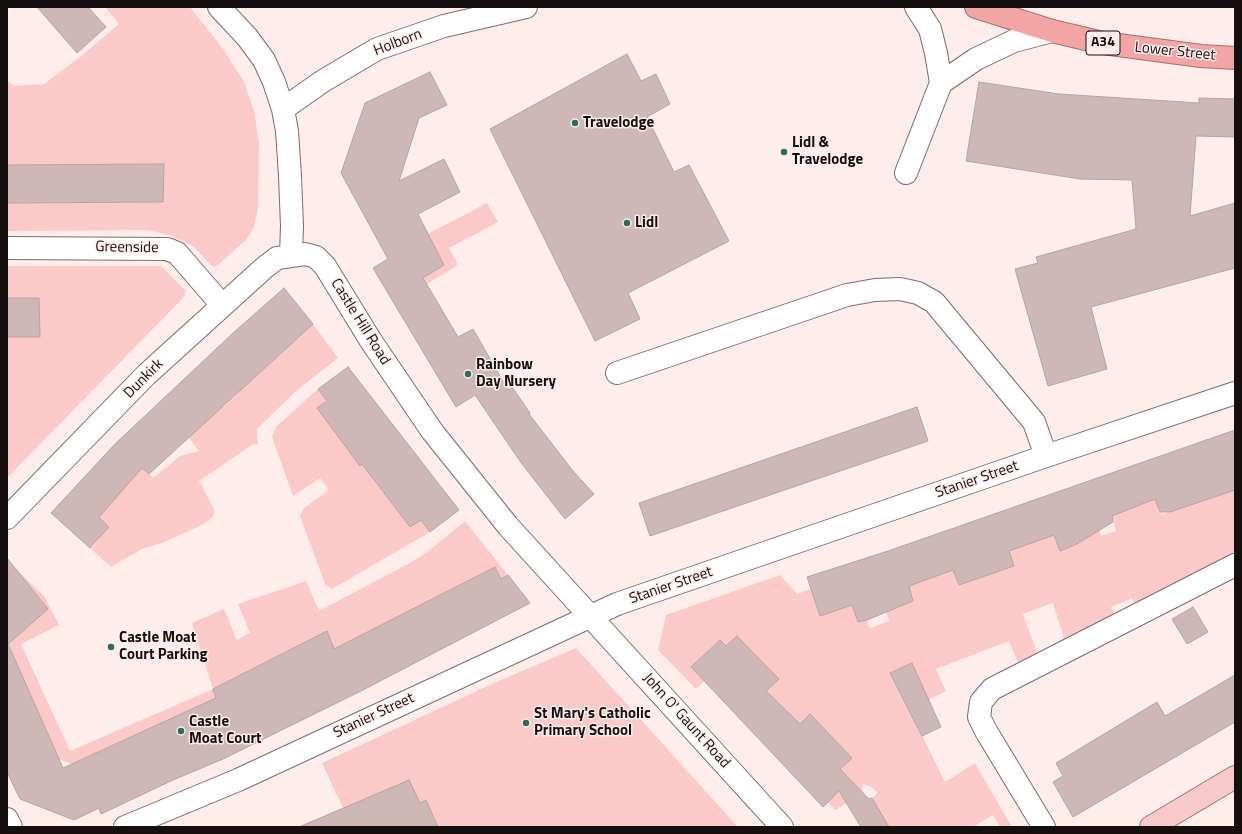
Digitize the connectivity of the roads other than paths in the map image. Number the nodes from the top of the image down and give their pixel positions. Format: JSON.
{"nodes":[{"id":1,"x":219,"y":7,"type":"edge"},
{"id":2,"x":526,"y":7,"type":"edge"},
{"id":3,"x":916,"y":7,"type":"edge"},
{"id":4,"x":976,"y":7,"type":"edge"},
{"id":5,"x":1052,"y":31,"type":"junction"},
{"id":6,"x":1235,"y":58,"type":"edge"},
{"id":7,"x":941,"y":83,"type":"junction"},
{"id":8,"x":283,"y":109,"type":"junction"},
{"id":9,"x":906,"y":173,"type":"dead end"},
{"id":10,"x":7,"y":248,"type":"edge"},
{"id":11,"x":291,"y":255,"type":"junction"},
{"id":12,"x":222,"y":305,"type":"junction"},
{"id":13,"x":617,"y":373,"type":"dead end"},
{"id":14,"x":1235,"y":393,"type":"edge"},
{"id":15,"x":1046,"y":456,"type":"junction"},
{"id":16,"x":7,"y":518,"type":"edge"},
{"id":17,"x":1235,"y":565,"type":"edge"},
{"id":18,"x":590,"y":616,"type":"junction"},
{"id":19,"x":1235,"y":778,"type":"edge"},
{"id":20,"x":7,"y":819,"type":"edge"},
{"id":21,"x":11,"y":827,"type":"edge"},
{"id":22,"x":126,"y":827,"type":"edge"},
{"id":23,"x":782,"y":827,"type":"edge"},
{"id":24,"x":1044,"y":827,"type":"edge"},
{"id":25,"x":1151,"y":827,"type":"edge"}],
"edges":[{"from":1,"to":8,"type":"street"},
{"from":2,"to":8,"type":"street","name":"Holborn"},
{"from":3,"to":7,"type":"street"},
{"from":4,"to":5,"type":"highway","name":"Lower Street","number":"A34"},
{"from":5,"to":6,"type":"highway","name":"Lower Street","number":"A34"},
{"from":5,"to":7,"type":"street"},
{"from":7,"to":9,"type":"street"},
{"from":8,"to":11,"type":"street"},
{"from":10,"to":12,"type":"street","name":"Greenside"},
{"from":11,"to":12,"type":"street","name":"Dunkirk"},
{"from":11,"to":18,"type":"street","name":"Castle Hill Road"},
{"from":12,"to":16,"type":"street","name":"Dunkirk"},
{"from":13,"to":15,"type":"street"},
{"from":14,"to":15,"type":"street","name":"Stanier Street"},
{"from":15,"to":18,"type":"street","name":"Stanier Street"},
{"from":17,"to":24,"type":"street"},
{"from":18,"to":22,"type":"street","name":"Stanier Street"},
{"from":18,"to":23,"type":"street","name":"John O' Gaunt Road"},
{"from":19,"to":25,"type":"main road"},
{"from":20,"to":21,"type":"street"}]}
